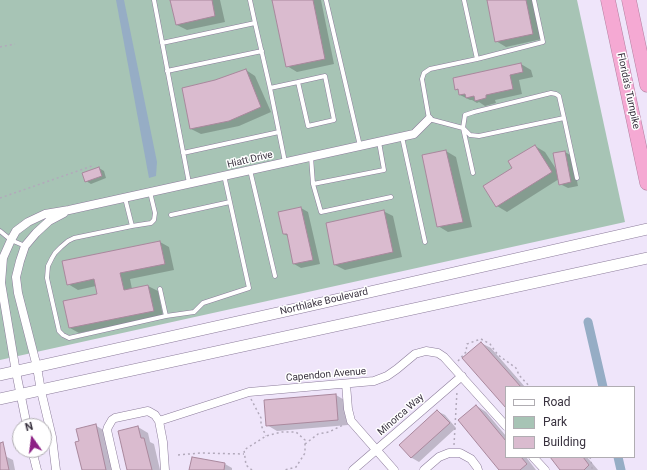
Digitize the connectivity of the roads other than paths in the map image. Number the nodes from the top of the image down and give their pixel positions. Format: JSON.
{"nodes":[{"id":1,"x":154,"y":0,"type":"edge"},
{"id":2,"x":250,"y":0,"type":"edge"},
{"id":3,"x":326,"y":0,"type":"edge"},
{"id":4,"x":464,"y":0,"type":"edge"},
{"id":5,"x":534,"y":0,"type":"edge"},
{"id":6,"x":608,"y":0,"type":"edge"},
{"id":7,"x":629,"y":0,"type":"edge"},
{"id":8,"x":255,"y":23,"type":"junction"},
{"id":9,"x":162,"y":43,"type":"junction"},
{"id":10,"x":262,"y":51,"type":"junction"},
{"id":11,"x":477,"y":59,"type":"junction"},
{"id":12,"x":167,"y":71,"type":"junction"},
{"id":13,"x":298,"y":82,"type":"junction"},
{"id":14,"x":647,"y":85,"type":"edge"},
{"id":15,"x":270,"y":88,"type":"junction"},
{"id":16,"x":564,"y":118,"type":"junction"},
{"id":17,"x":428,"y":119,"type":"junction"},
{"id":18,"x":463,"y":128,"type":"junction"},
{"id":19,"x":279,"y":132,"type":"junction"},
{"id":20,"x":402,"y":137,"type":"junction"},
{"id":21,"x":379,"y":142,"type":"junction"},
{"id":22,"x":360,"y":146,"type":"junction"},
{"id":23,"x":183,"y":153,"type":"junction"},
{"id":24,"x":311,"y":156,"type":"junction"},
{"id":25,"x":285,"y":162,"type":"junction"},
{"id":26,"x":250,"y":170,"type":"junction"},
{"id":27,"x":473,"y":172,"type":"dead end"},
{"id":28,"x":224,"y":175,"type":"junction"},
{"id":29,"x":577,"y":178,"type":"dead end"},
{"id":30,"x":647,"y":182,"type":"edge"},
{"id":31,"x":189,"y":183,"type":"junction"},
{"id":32,"x":313,"y":184,"type":"junction"},
{"id":33,"x":150,"y":192,"type":"junction"},
{"id":34,"x":125,"y":197,"type":"junction"},
{"id":35,"x":391,"y":197,"type":"dead end"},
{"id":36,"x":230,"y":202,"type":"junction"},
{"id":37,"x":69,"y":210,"type":"junction"},
{"id":38,"x":171,"y":216,"type":"dead end"},
{"id":39,"x":132,"y":226,"type":"junction"},
{"id":40,"x":647,"y":229,"type":"edge"},
{"id":41,"x":0,"y":230,"type":"edge"},
{"id":42,"x":10,"y":240,"type":"junction"},
{"id":43,"x":425,"y":242,"type":"dead end"},
{"id":44,"x":25,"y":246,"type":"junction"},
{"id":45,"x":643,"y":259,"type":"edge"},
{"id":46,"x":275,"y":276,"type":"dead end"},
{"id":47,"x":0,"y":283,"type":"edge"},
{"id":48,"x":160,"y":289,"type":"dead end"},
{"id":49,"x":166,"y":316,"type":"junction"},
{"id":50,"x":37,"y":367,"type":"junction"},
{"id":51,"x":16,"y":372,"type":"junction"},
{"id":52,"x":0,"y":375,"type":"edge"},
{"id":53,"x":462,"y":376,"type":"junction"},
{"id":54,"x":346,"y":384,"type":"junction"},
{"id":55,"x":41,"y":390,"type":"junction"},
{"id":56,"x":21,"y":395,"type":"junction"},
{"id":57,"x":0,"y":399,"type":"edge"},
{"id":58,"x":26,"y":418,"type":"edge"},
{"id":59,"x":159,"y":421,"type":"junction"},
{"id":60,"x":505,"y":425,"type":"edge"},
{"id":61,"x":376,"y":450,"type":"junction"},
{"id":62,"x":34,"y":458,"type":"edge"},
{"id":63,"x":534,"y":458,"type":"edge"},
{"id":64,"x":37,"y":470,"type":"edge"},
{"id":65,"x":56,"y":470,"type":"edge"},
{"id":66,"x":116,"y":470,"type":"edge"},
{"id":67,"x":165,"y":470,"type":"edge"},
{"id":68,"x":353,"y":470,"type":"edge"},
{"id":69,"x":394,"y":470,"type":"edge"},
{"id":70,"x":424,"y":470,"type":"edge"},
{"id":71,"x":478,"y":470,"type":"edge"},
{"id":72,"x":545,"y":470,"type":"edge"}],
"edges":[{"from":1,"to":9,"type":"lane"},
{"from":2,"to":8,"type":"lane"},
{"from":3,"to":22,"type":"lane"},
{"from":4,"to":11,"type":"lane"},
{"from":5,"to":11,"type":"lane"},
{"from":6,"to":30,"type":"highway","name":"Florida's Turnpike"},
{"from":7,"to":14,"type":"highway","name":"Florida's Turnpike"},
{"from":8,"to":9,"type":"lane"},
{"from":8,"to":10,"type":"lane"},
{"from":9,"to":12,"type":"lane"},
{"from":10,"to":12,"type":"lane"},
{"from":10,"to":15,"type":"lane"},
{"from":11,"to":17,"type":"lane"},
{"from":12,"to":23,"type":"lane"},
{"from":13,"to":13,"type":"lane"},
{"from":13,"to":15,"type":"lane"},
{"from":15,"to":19,"type":"lane"},
{"from":16,"to":18,"type":"lane"},
{"from":16,"to":18,"type":"lane"},
{"from":16,"to":29,"type":"lane"},
{"from":17,"to":18,"type":"lane"},
{"from":17,"to":20,"type":"street","name":"Hiatt Drive"},
{"from":18,"to":27,"type":"lane"},
{"from":19,"to":23,"type":"lane"},
{"from":19,"to":25,"type":"lane"},
{"from":20,"to":21,"type":"street","name":"Hiatt Drive"},
{"from":20,"to":43,"type":"lane"},
{"from":21,"to":22,"type":"street","name":"Hiatt Drive"},
{"from":21,"to":32,"type":"lane"},
{"from":22,"to":24,"type":"street","name":"Hiatt Drive"},
{"from":23,"to":31,"type":"lane"},
{"from":24,"to":25,"type":"street","name":"Hiatt Drive"},
{"from":24,"to":32,"type":"lane"},
{"from":25,"to":26,"type":"street","name":"Hiatt Drive"},
{"from":26,"to":28,"type":"street","name":"Hiatt Drive"},
{"from":26,"to":46,"type":"lane"},
{"from":28,"to":31,"type":"street","name":"Hiatt Drive"},
{"from":28,"to":36,"type":"lane"},
{"from":31,"to":33,"type":"street","name":"Hiatt Drive"},
{"from":32,"to":35,"type":"lane"},
{"from":33,"to":34,"type":"street","name":"Hiatt Drive"},
{"from":33,"to":39,"type":"lane"},
{"from":34,"to":37,"type":"street","name":"Hiatt Drive"},
{"from":34,"to":39,"type":"lane"},
{"from":36,"to":38,"type":"lane"},
{"from":36,"to":49,"type":"lane"},
{"from":37,"to":42,"type":"street","name":"Hiatt Drive"},
{"from":37,"to":44,"type":"street","name":"Hiatt Drive"},
{"from":39,"to":49,"type":"lane"},
{"from":40,"to":50,"type":"main road","name":"Northlake Boulevard"},
{"from":41,"to":42,"type":"lane"},
{"from":42,"to":44,"type":"lane"},
{"from":42,"to":47,"type":"street","name":"Hiatt Drive"},
{"from":44,"to":50,"type":"street","name":"Hiatt Drive"},
{"from":45,"to":55,"type":"main road"},
{"from":47,"to":51,"type":"street","name":"Hiatt Drive"},
{"from":48,"to":49,"type":"lane"},
{"from":50,"to":51,"type":"main road","name":"Northlake Boulevard"},
{"from":50,"to":55,"type":"street","name":"Hiatt Drive"},
{"from":51,"to":52,"type":"main road","name":"Northlake Boulevard"},
{"from":51,"to":56,"type":"street","name":"Hiatt Drive"},
{"from":53,"to":54,"type":"street","name":"Capendon Avenue"},
{"from":53,"to":60,"type":"street","name":"Capendon Avenue"},
{"from":53,"to":61,"type":"street","name":"Minorca Way"},
{"from":54,"to":59,"type":"street","name":"Capendon Avenue"},
{"from":54,"to":61,"type":"street"},
{"from":55,"to":56,"type":"main road"},
{"from":55,"to":65,"type":"street","name":"Hiatt Drive"},
{"from":56,"to":57,"type":"main road"},
{"from":56,"to":58,"type":"street","name":"Hiatt Drive"},
{"from":59,"to":66,"type":"street"},
{"from":59,"to":67,"type":"street"},
{"from":61,"to":68,"type":"street","name":"Minorca Way"},
{"from":61,"to":69,"type":"street"},
{"from":62,"to":64,"type":"street"},
{"from":63,"to":72,"type":"street"},
{"from":70,"to":71,"type":"street"}]}
